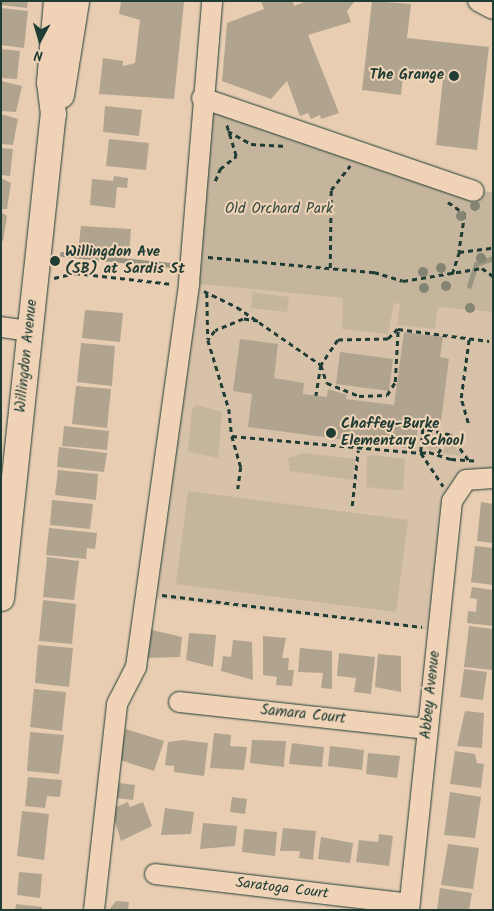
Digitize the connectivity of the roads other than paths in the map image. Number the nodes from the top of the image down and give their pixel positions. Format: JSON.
{"nodes":[{"id":1,"x":56,"y":1,"type":"edge"},
{"id":2,"x":76,"y":1,"type":"edge"},
{"id":3,"x":212,"y":1,"type":"edge"},
{"id":4,"x":478,"y":1,"type":"edge"},
{"id":5,"x":493,"y":9,"type":"edge"},
{"id":6,"x":211,"y":101,"type":"junction"},
{"id":7,"x":54,"y":114,"type":"junction"},
{"id":8,"x":472,"y":191,"type":"dead end"},
{"id":9,"x":1,"y":327,"type":"edge"},
{"id":10,"x":29,"y":330,"type":"junction"},
{"id":11,"x":493,"y":478,"type":"edge"},
{"id":12,"x":1,"y":598,"type":"edge"},
{"id":13,"x":179,"y":702,"type":"dead end"},
{"id":14,"x":428,"y":728,"type":"junction"},
{"id":15,"x":155,"y":874,"type":"dead end"},
{"id":16,"x":409,"y":907,"type":"edge"},
{"id":17,"x":94,"y":910,"type":"edge"}],
"edges":[{"from":1,"to":7,"type":"main road","name":"Willingdon Avenue"},
{"from":2,"to":7,"type":"main road","name":"Willingdon Avenue"},
{"from":3,"to":6,"type":"street"},
{"from":4,"to":5,"type":"street"},
{"from":6,"to":8,"type":"street"},
{"from":6,"to":17,"type":"street"},
{"from":7,"to":10,"type":"main road","name":"Willingdon Avenue"},
{"from":9,"to":10,"type":"street"},
{"from":10,"to":12,"type":"main road","name":"Willingdon Avenue"},
{"from":11,"to":14,"type":"street","name":"Abbey Avenue"},
{"from":13,"to":14,"type":"street","name":"Samara Court"},
{"from":14,"to":16,"type":"street","name":"Abbey Avenue"},
{"from":15,"to":16,"type":"street","name":"Saratoga Court"}]}
